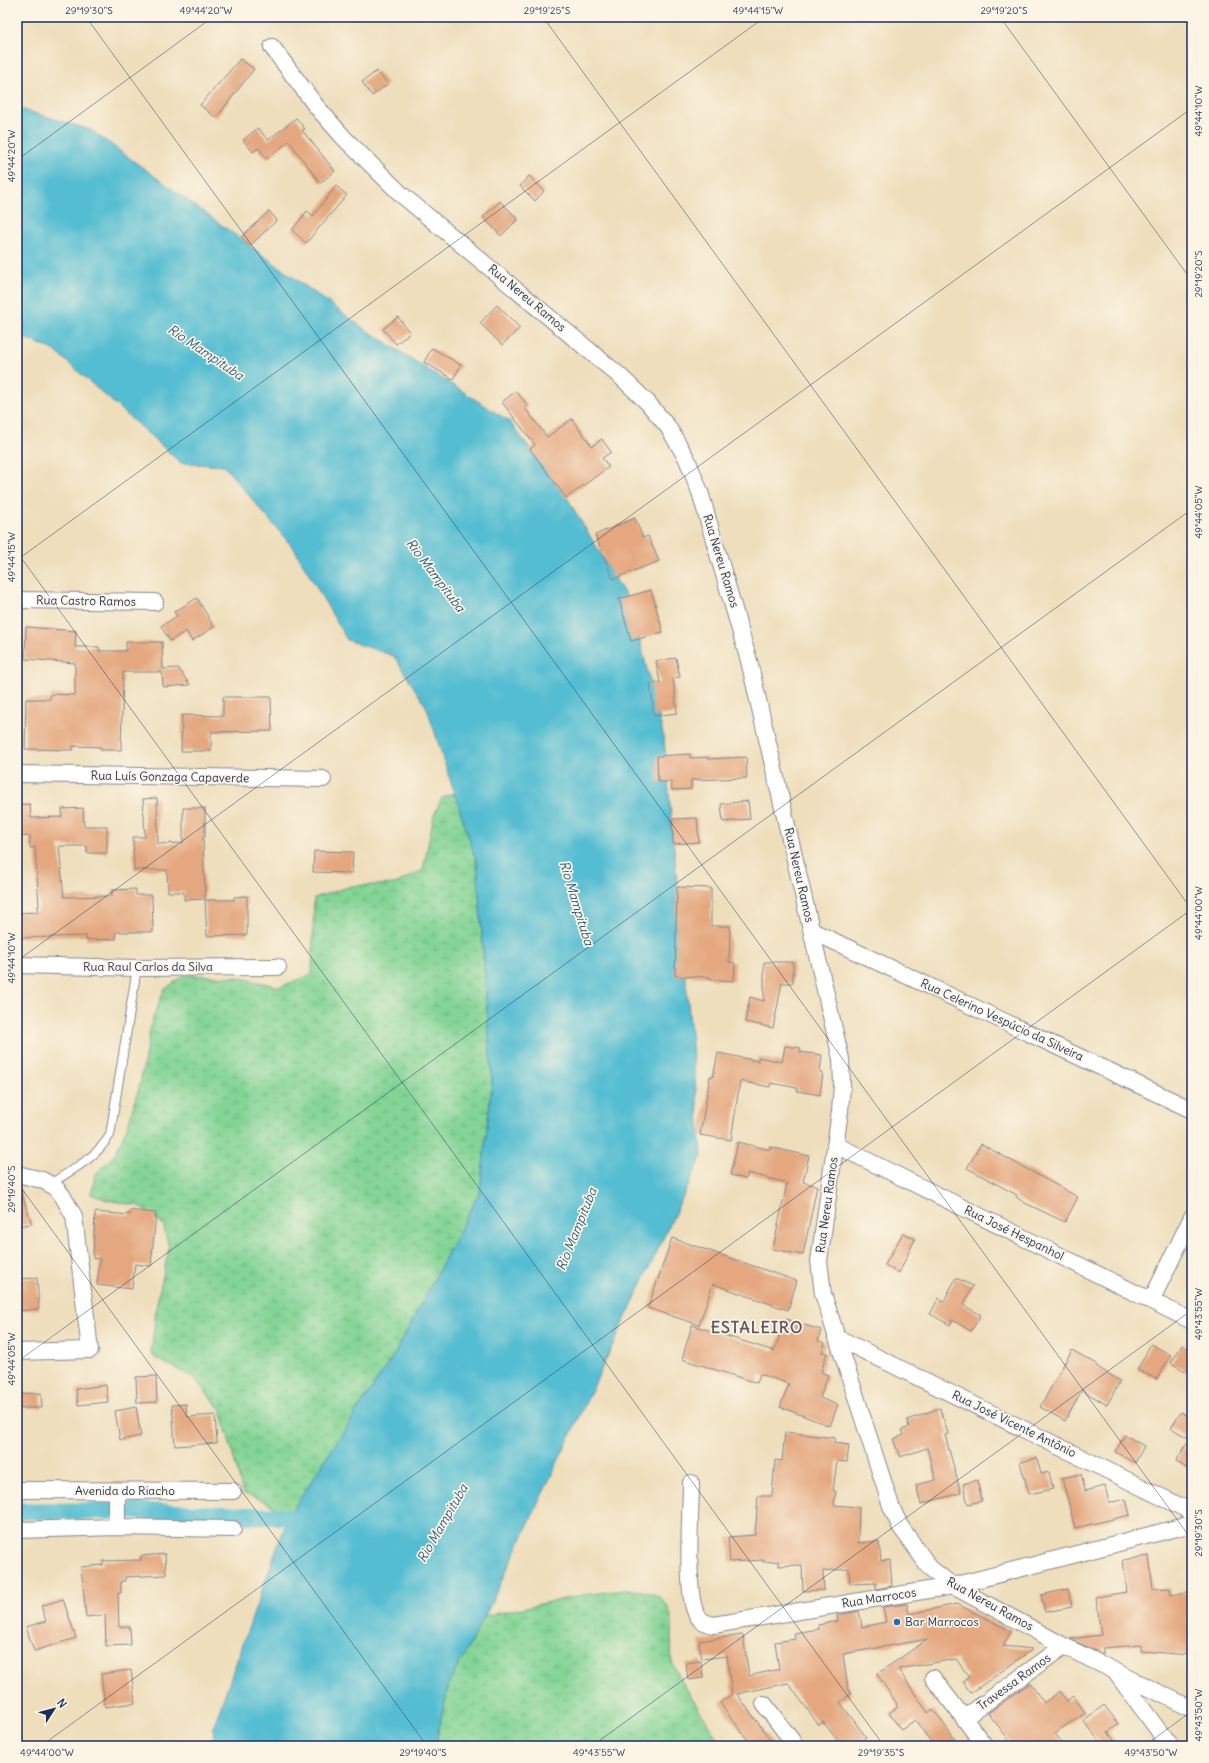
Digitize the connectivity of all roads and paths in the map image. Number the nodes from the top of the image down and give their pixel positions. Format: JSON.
{"nodes":[{"id":1,"x":272,"y":47,"type":"dead end"},
{"id":2,"x":17,"y":600,"type":"edge"},
{"id":3,"x":155,"y":602,"type":"dead end"},
{"id":4,"x":17,"y":774,"type":"edge"},
{"id":5,"x":323,"y":779,"type":"dead end"},
{"id":6,"x":812,"y":931,"type":"junction"},
{"id":7,"x":17,"y":965,"type":"edge"},
{"id":8,"x":278,"y":967,"type":"dead end"},
{"id":9,"x":138,"y":968,"type":"junction"},
{"id":10,"x":1192,"y":1110,"type":"edge"},
{"id":11,"x":836,"y":1145,"type":"junction"},
{"id":12,"x":17,"y":1174,"type":"edge"},
{"id":13,"x":50,"y":1184,"type":"junction"},
{"id":14,"x":1192,"y":1217,"type":"edge"},
{"id":15,"x":1151,"y":1301,"type":"junction"},
{"id":16,"x":1192,"y":1321,"type":"edge"},
{"id":17,"x":836,"y":1337,"type":"junction"},
{"id":18,"x":17,"y":1352,"type":"edge"},
{"id":19,"x":691,"y":1483,"type":"dead end"},
{"id":20,"x":17,"y":1490,"type":"edge"},
{"id":21,"x":117,"y":1490,"type":"junction"},
{"id":22,"x":233,"y":1491,"type":"dead end"},
{"id":23,"x":1192,"y":1512,"type":"edge"},
{"id":24,"x":1192,"y":1524,"type":"edge"},
{"id":25,"x":117,"y":1527,"type":"junction"},
{"id":26,"x":232,"y":1529,"type":"dead end"},
{"id":27,"x":17,"y":1530,"type":"edge"},
{"id":28,"x":954,"y":1586,"type":"junction"},
{"id":29,"x":1064,"y":1646,"type":"junction"},
{"id":30,"x":1115,"y":1671,"type":"junction"},
{"id":31,"x":933,"y":1678,"type":"dead end"},
{"id":32,"x":764,"y":1704,"type":"dead end"},
{"id":33,"x":1192,"y":1709,"type":"edge"},
{"id":34,"x":964,"y":1718,"type":"junction"},
{"id":35,"x":796,"y":1746,"type":"edge"},
{"id":36,"x":985,"y":1746,"type":"edge"},
{"id":37,"x":1170,"y":1746,"type":"edge"}],
"edges":[{"from":1,"to":6,"type":"street","name":"Rua Nereu Ramos"},
{"from":2,"to":3,"type":"street","name":"Rua Castro Ramos"},
{"from":4,"to":5,"type":"street","name":"Rua Luís Gonzaga Capaverde"},
{"from":6,"to":10,"type":"street","name":"Rua Celerino Vespúcio da Silveira"},
{"from":6,"to":11,"type":"street","name":"Rua Nereu Ramos"},
{"from":7,"to":9,"type":"street","name":"Rua Raul Carlos da Silva"},
{"from":8,"to":9,"type":"street","name":"Rua Raul Carlos da Silva"},
{"from":9,"to":13,"type":"lane"},
{"from":11,"to":15,"type":"street","name":"Rua José Hespanhol"},
{"from":11,"to":17,"type":"street","name":"Rua Nereu Ramos"},
{"from":12,"to":13,"type":"street"},
{"from":13,"to":18,"type":"street"},
{"from":14,"to":15,"type":"street"},
{"from":15,"to":16,"type":"street","name":"Rua José Hespanhol"},
{"from":17,"to":23,"type":"street","name":"Rua José Vicente Antônio"},
{"from":17,"to":28,"type":"street","name":"Rua Nereu Ramos"},
{"from":19,"to":28,"type":"street","name":"Rua Marrocos"},
{"from":20,"to":21,"type":"street","name":"Avenida do Riacho"},
{"from":21,"to":22,"type":"street","name":"Avenida do Riacho"},
{"from":21,"to":25,"type":"street"},
{"from":24,"to":28,"type":"street","name":"Rua Marrocos"},
{"from":25,"to":26,"type":"street"},
{"from":25,"to":27,"type":"street"},
{"from":28,"to":29,"type":"street","name":"Rua Nereu Ramos"},
{"from":29,"to":30,"type":"street","name":"Rua Nereu Ramos"},
{"from":29,"to":34,"type":"street","name":"Travessa Ramos"},
{"from":30,"to":33,"type":"street","name":"Rua Nereu Ramos"},
{"from":30,"to":37,"type":"street"},
{"from":31,"to":34,"type":"street"},
{"from":32,"to":35,"type":"street"},
{"from":34,"to":36,"type":"street"}]}
